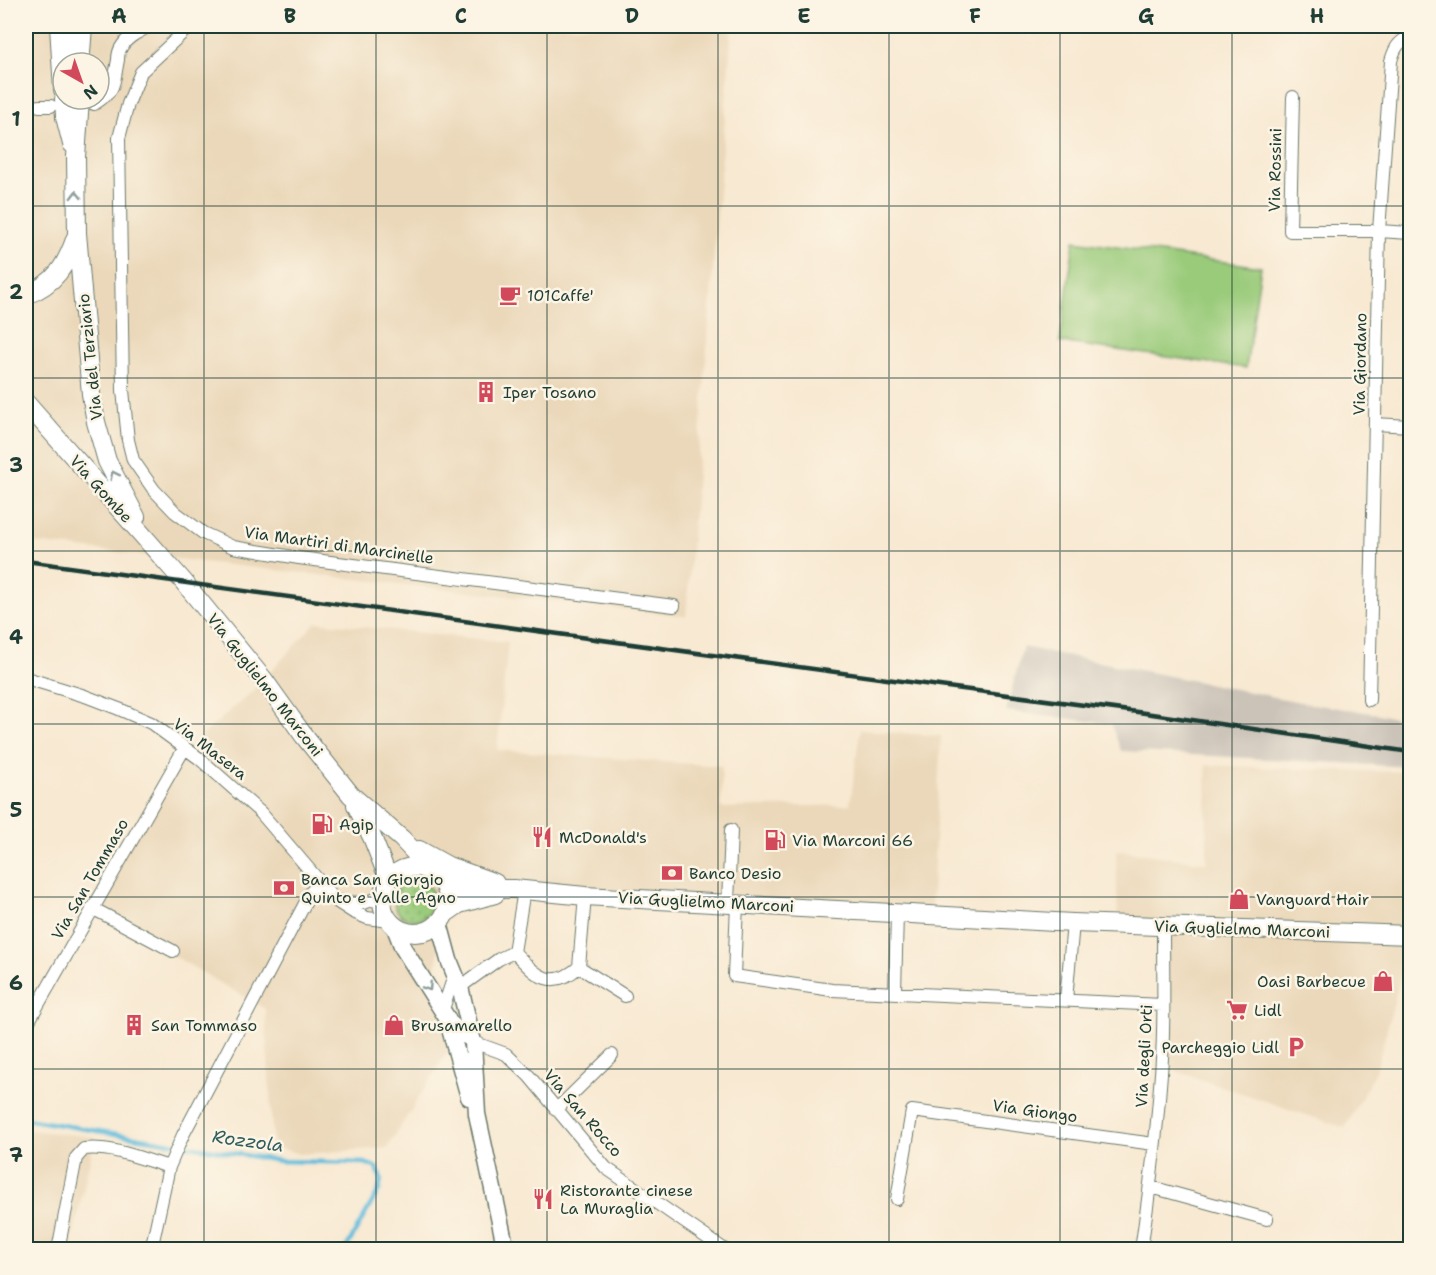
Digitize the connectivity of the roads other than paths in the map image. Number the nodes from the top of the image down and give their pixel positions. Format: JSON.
{"nodes":[{"id":1,"x":59,"y":26,"type":"edge"},
{"id":2,"x":75,"y":26,"type":"edge"},
{"id":3,"x":87,"y":26,"type":"edge"},
{"id":4,"x":149,"y":26,"type":"edge"},
{"id":5,"x":159,"y":26,"type":"edge"},
{"id":6,"x":188,"y":28,"type":"edge"},
{"id":7,"x":1410,"y":36,"type":"edge"},
{"id":8,"x":61,"y":51,"type":"edge"},
{"id":9,"x":79,"y":51,"type":"edge"},
{"id":10,"x":83,"y":51,"type":"edge"},
{"id":11,"x":111,"y":90,"type":"edge"},
{"id":12,"x":1293,"y":97,"type":"dead end"},
{"id":13,"x":59,"y":111,"type":"edge"},
{"id":14,"x":85,"y":111,"type":"edge"},
{"id":15,"x":76,"y":157,"type":"junction"},
{"id":16,"x":1379,"y":231,"type":"junction"},
{"id":17,"x":77,"y":233,"type":"junction"},
{"id":18,"x":1410,"y":233,"type":"edge"},
{"id":19,"x":46,"y":285,"type":"junction"},
{"id":20,"x":26,"y":295,"type":"edge"},
{"id":21,"x":26,"y":302,"type":"edge"},
{"id":22,"x":26,"y":403,"type":"edge"},
{"id":23,"x":1375,"y":424,"type":"junction"},
{"id":24,"x":1410,"y":426,"type":"edge"},
{"id":25,"x":152,"y":545,"type":"junction"},
{"id":26,"x":178,"y":575,"type":"joint"},
{"id":27,"x":674,"y":606,"type":"dead end"},
{"id":28,"x":26,"y":678,"type":"edge"},
{"id":29,"x":1369,"y":700,"type":"dead end"},
{"id":30,"x":184,"y":749,"type":"junction"},
{"id":31,"x":351,"y":795,"type":"junction"},
{"id":32,"x":731,"y":830,"type":"dead end"},
{"id":33,"x":402,"y":839,"type":"junction"},
{"id":34,"x":438,"y":878,"type":"junction"},
{"id":35,"x":320,"y":883,"type":"junction"},
{"id":36,"x":386,"y":889,"type":"junction"},
{"id":37,"x":519,"y":890,"type":"junction"},
{"id":38,"x":585,"y":896,"type":"junction"},
{"id":39,"x":336,"y":901,"type":"junction"},
{"id":40,"x":732,"y":903,"type":"junction"},
{"id":41,"x":92,"y":908,"type":"junction"},
{"id":42,"x":897,"y":913,"type":"junction"},
{"id":43,"x":442,"y":918,"type":"junction"},
{"id":44,"x":392,"y":923,"type":"junction"},
{"id":45,"x":1073,"y":923,"type":"junction"},
{"id":46,"x":1162,"y":926,"type":"junction"},
{"id":47,"x":1410,"y":935,"type":"edge"},
{"id":48,"x":173,"y":951,"type":"dead end"},
{"id":49,"x":514,"y":952,"type":"junction"},
{"id":50,"x":579,"y":967,"type":"junction"},
{"id":51,"x":458,"y":980,"type":"junction"},
{"id":52,"x":895,"y":992,"type":"junction"},
{"id":53,"x":625,"y":996,"type":"dead end"},
{"id":54,"x":1066,"y":1000,"type":"junction"},
{"id":55,"x":1163,"y":1005,"type":"junction"},
{"id":56,"x":445,"y":1014,"type":"junction"},
{"id":57,"x":26,"y":1026,"type":"edge"},
{"id":58,"x":473,"y":1042,"type":"junction"},
{"id":59,"x":612,"y":1055,"type":"dead end"},
{"id":60,"x":556,"y":1110,"type":"junction"},
{"id":61,"x":477,"y":1114,"type":"junction"},
{"id":62,"x":1154,"y":1144,"type":"junction"},
{"id":63,"x":169,"y":1167,"type":"junction"},
{"id":64,"x":1150,"y":1187,"type":"junction"},
{"id":65,"x":897,"y":1199,"type":"dead end"},
{"id":66,"x":1268,"y":1219,"type":"dead end"},
{"id":67,"x":57,"y":1250,"type":"edge"},
{"id":68,"x":152,"y":1250,"type":"edge"},
{"id":69,"x":506,"y":1250,"type":"edge"},
{"id":70,"x":725,"y":1250,"type":"edge"},
{"id":71,"x":1140,"y":1250,"type":"edge"}],
"edges":[{"from":1,"to":8,"type":"main road"},
{"from":2,"to":9,"type":"main road"},
{"from":3,"to":10,"type":"street"},
{"from":4,"to":11,"type":"street"},
{"from":5,"to":6,"type":"street"},
{"from":6,"to":27,"type":"street","name":"Via Martiri di Marcinelle"},
{"from":7,"to":16,"type":"street","name":"Via Giordano"},
{"from":12,"to":16,"type":"street","name":"Via Rossini"},
{"from":13,"to":15,"type":"main road","name":"Via del Terziario"},
{"from":14,"to":15,"type":"main road","name":"Via del Terziario"},
{"from":17,"to":15,"type":"main road","name":"Via del Terziario","one_way":true},
{"from":16,"to":18,"type":"street","name":"Via Rossini"},
{"from":16,"to":23,"type":"street","name":"Via Giordano"},
{"from":17,"to":19,"type":"main road"},
{"from":25,"to":17,"type":"main road","name":"Via del Terziario","one_way":true},
{"from":19,"to":20,"type":"main road"},
{"from":19,"to":21,"type":"main road"},
{"from":22,"to":25,"type":"main road","name":"Via Gombe"},
{"from":23,"to":24,"type":"street"},
{"from":23,"to":29,"type":"street","name":"Via Giordano"},
{"from":25,"to":26,"type":"main road","name":"Via Gombe"},
{"from":26,"to":31,"type":"main road","name":"Via Guglielmo Marconi"},
{"from":28,"to":30,"type":"street","name":"Via Masera"},
{"from":30,"to":35,"type":"street","name":"Via Masera"},
{"from":30,"to":41,"type":"street","name":"Via San Tommaso"},
{"from":31,"to":33,"type":"main road","name":"Via Guglielmo Marconi"},
{"from":31,"to":36,"type":"main road","name":"Via Guglielmo Marconi"},
{"from":32,"to":40,"type":"street"},
{"from":33,"to":34,"type":"main road","name":"Via Guglielmo Marconi"},
{"from":33,"to":37,"type":"main road","name":"Via Guglielmo Marconi"},
{"from":34,"to":36,"type":"main road","name":"Via Guglielmo Marconi"},
{"from":34,"to":37,"type":"main road","name":"Via Guglielmo Marconi"},
{"from":34,"to":43,"type":"main road"},
{"from":35,"to":39,"type":"street","name":"Via Masera"},
{"from":35,"to":63,"type":"street"},
{"from":36,"to":39,"type":"street"},
{"from":36,"to":44,"type":"main road","name":"Via Guglielmo Marconi"},
{"from":37,"to":38,"type":"main road","name":"Via Guglielmo Marconi"},
{"from":37,"to":43,"type":"main road","name":"Via Guglielmo Marconi"},
{"from":37,"to":49,"type":"street"},
{"from":38,"to":40,"type":"main road","name":"Via Guglielmo Marconi"},
{"from":38,"to":50,"type":"street"},
{"from":39,"to":44,"type":"street","name":"Via Masera"},
{"from":40,"to":42,"type":"main road","name":"Via Guglielmo Marconi"},
{"from":40,"to":52,"type":"street"},
{"from":41,"to":48,"type":"street"},
{"from":41,"to":57,"type":"street","name":"Via San Tommaso"},
{"from":42,"to":45,"type":"main road","name":"Via Guglielmo Marconi"},
{"from":42,"to":52,"type":"street"},
{"from":43,"to":44,"type":"main road","name":"Via Guglielmo Marconi"},
{"from":43,"to":51,"type":"main road"},
{"from":44,"to":56,"type":"main road","one_way":true},
{"from":45,"to":46,"type":"main road","name":"Via Guglielmo Marconi"},
{"from":45,"to":54,"type":"street"},
{"from":46,"to":47,"type":"main road","name":"Via Guglielmo Marconi"},
{"from":46,"to":55,"type":"street","name":"Via degli Orti"},
{"from":49,"to":50,"type":"street"},
{"from":49,"to":51,"type":"street"},
{"from":50,"to":53,"type":"street"},
{"from":51,"to":56,"type":"street"},
{"from":51,"to":58,"type":"main road"},
{"from":52,"to":54,"type":"street"},
{"from":54,"to":55,"type":"street"},
{"from":55,"to":62,"type":"street","name":"Via degli Orti"},
{"from":56,"to":58,"type":"street"},
{"from":56,"to":61,"type":"main road"},
{"from":58,"to":60,"type":"street","name":"Via San Rocco"},
{"from":58,"to":61,"type":"main road"},
{"from":59,"to":60,"type":"street"},
{"from":60,"to":70,"type":"street","name":"Via San Rocco"},
{"from":61,"to":69,"type":"main road"},
{"from":62,"to":64,"type":"street","name":"Via degli Orti"},
{"from":62,"to":65,"type":"street","name":"Via Giongo"},
{"from":63,"to":67,"type":"street"},
{"from":63,"to":68,"type":"street"},
{"from":64,"to":66,"type":"street"},
{"from":64,"to":71,"type":"street","name":"Via degli Orti"}]}
